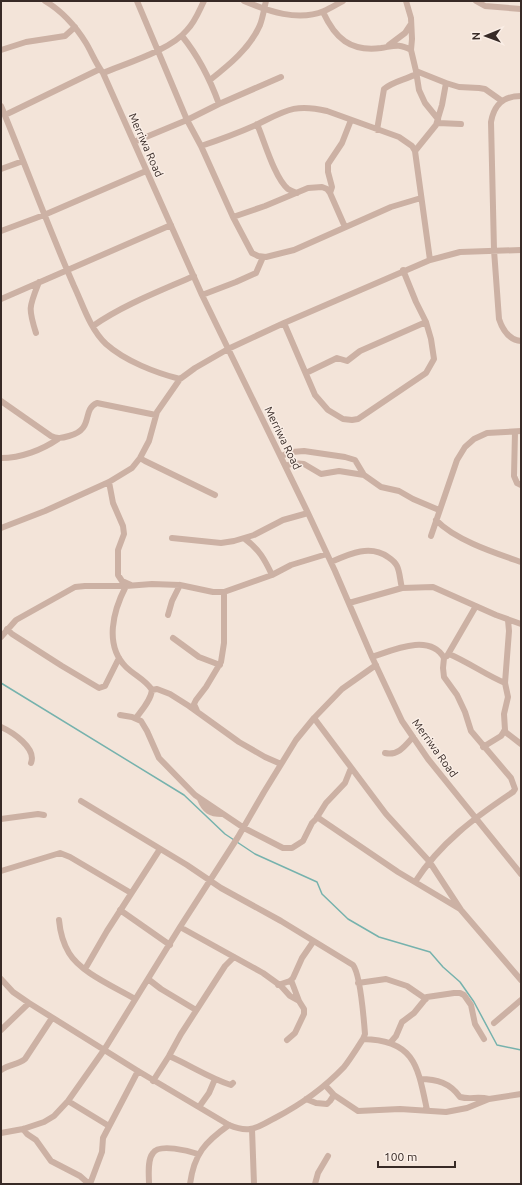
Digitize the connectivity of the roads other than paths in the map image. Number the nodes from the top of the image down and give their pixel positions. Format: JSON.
{"nodes":[{"id":1,"x":45,"y":1,"type":"edge"},
{"id":2,"x":137,"y":1,"type":"edge"},
{"id":3,"x":204,"y":1,"type":"edge"},
{"id":4,"x":244,"y":1,"type":"edge"},
{"id":5,"x":266,"y":1,"type":"edge"},
{"id":6,"x":343,"y":1,"type":"edge"},
{"id":7,"x":406,"y":1,"type":"edge"},
{"id":8,"x":476,"y":1,"type":"edge"},
{"id":9,"x":264,"y":10,"type":"junction"},
{"id":10,"x":521,"y":10,"type":"edge"},
{"id":11,"x":323,"y":12,"type":"junction"},
{"id":12,"x":412,"y":24,"type":"junction"},
{"id":13,"x":75,"y":27,"type":"junction"},
{"id":14,"x":182,"y":36,"type":"junction"},
{"id":15,"x":386,"y":47,"type":"junction"},
{"id":16,"x":1,"y":50,"type":"edge"},
{"id":17,"x":158,"y":50,"type":"junction"},
{"id":18,"x":411,"y":50,"type":"junction"},
{"id":19,"x":102,"y":71,"type":"junction"},
{"id":20,"x":416,"y":72,"type":"junction"},
{"id":21,"x":281,"y":77,"type":"dead end"},
{"id":22,"x":210,"y":80,"type":"junction"},
{"id":23,"x":446,"y":83,"type":"junction"},
{"id":24,"x":521,"y":96,"type":"edge"},
{"id":25,"x":502,"y":101,"type":"junction"},
{"id":26,"x":219,"y":104,"type":"junction"},
{"id":27,"x":1,"y":106,"type":"edge"},
{"id":28,"x":5,"y":115,"type":"junction"},
{"id":29,"x":438,"y":119,"type":"junction"},
{"id":30,"x":186,"y":120,"type":"junction"},
{"id":31,"x":350,"y":120,"type":"junction"},
{"id":32,"x":257,"y":124,"type":"junction"},
{"id":33,"x":461,"y":124,"type":"dead end"},
{"id":34,"x":436,"y":126,"type":"junction"},
{"id":35,"x":377,"y":130,"type":"junction"},
{"id":36,"x":134,"y":142,"type":"junction"},
{"id":37,"x":201,"y":146,"type":"junction"},
{"id":38,"x":415,"y":151,"type":"junction"},
{"id":39,"x":23,"y":161,"type":"junction"},
{"id":40,"x":1,"y":169,"type":"edge"},
{"id":41,"x":146,"y":171,"type":"junction"},
{"id":42,"x":297,"y":193,"type":"junction"},
{"id":43,"x":330,"y":193,"type":"junction"},
{"id":44,"x":421,"y":198,"type":"junction"},
{"id":45,"x":44,"y":215,"type":"junction"},
{"id":46,"x":233,"y":217,"type":"junction"},
{"id":47,"x":171,"y":225,"type":"junction"},
{"id":48,"x":345,"y":227,"type":"junction"},
{"id":49,"x":1,"y":231,"type":"edge"},
{"id":50,"x":494,"y":250,"type":"junction"},
{"id":51,"x":521,"y":250,"type":"edge"},
{"id":52,"x":263,"y":257,"type":"junction"},
{"id":53,"x":430,"y":260,"type":"junction"},
{"id":54,"x":67,"y":270,"type":"junction"},
{"id":55,"x":403,"y":270,"type":"junction"},
{"id":56,"x":194,"y":276,"type":"junction"},
{"id":57,"x":39,"y":282,"type":"junction"},
{"id":58,"x":202,"y":295,"type":"junction"},
{"id":59,"x":1,"y":299,"type":"edge"},
{"id":60,"x":426,"y":322,"type":"junction"},
{"id":61,"x":284,"y":323,"type":"junction"},
{"id":62,"x":93,"y":326,"type":"junction"},
{"id":63,"x":36,"y":333,"type":"dead end"},
{"id":64,"x":521,"y":341,"type":"edge"},
{"id":65,"x":228,"y":349,"type":"junction"},
{"id":66,"x":306,"y":373,"type":"junction"},
{"id":67,"x":180,"y":379,"type":"junction"},
{"id":68,"x":1,"y":401,"type":"edge"},
{"id":69,"x":156,"y":415,"type":"junction"},
{"id":70,"x":518,"y":431,"type":"edge"},
{"id":71,"x":58,"y":438,"type":"junction"},
{"id":72,"x":281,"y":456,"type":"junction"},
{"id":73,"x":1,"y":458,"type":"edge"},
{"id":74,"x":140,"y":458,"type":"junction"},
{"id":75,"x":286,"y":466,"type":"junction"},
{"id":76,"x":364,"y":475,"type":"junction"},
{"id":77,"x":109,"y":482,"type":"junction"},
{"id":78,"x":521,"y":485,"type":"edge"},
{"id":79,"x":215,"y":495,"type":"dead end"},
{"id":80,"x":439,"y":510,"type":"junction"},
{"id":81,"x":308,"y":513,"type":"junction"},
{"id":82,"x":436,"y":520,"type":"junction"},
{"id":83,"x":1,"y":528,"type":"edge"},
{"id":84,"x":431,"y":536,"type":"dead end"},
{"id":85,"x":172,"y":538,"type":"dead end"},
{"id":86,"x":245,"y":539,"type":"junction"},
{"id":87,"x":327,"y":554,"type":"junction"},
{"id":88,"x":331,"y":562,"type":"junction"},
{"id":89,"x":521,"y":562,"type":"edge"},
{"id":90,"x":272,"y":575,"type":"junction"},
{"id":91,"x":180,"y":585,"type":"junction"},
{"id":92,"x":129,"y":586,"type":"junction"},
{"id":93,"x":402,"y":588,"type":"junction"},
{"id":94,"x":224,"y":592,"type":"junction"},
{"id":95,"x":349,"y":603,"type":"junction"},
{"id":96,"x":476,"y":606,"type":"junction"},
{"id":97,"x":168,"y":615,"type":"dead end"},
{"id":98,"x":508,"y":620,"type":"junction"},
{"id":99,"x":521,"y":624,"type":"edge"},
{"id":100,"x":3,"y":633,"type":"edge"},
{"id":101,"x":173,"y":638,"type":"dead end"},
{"id":102,"x":447,"y":656,"type":"junction"},
{"id":103,"x":372,"y":657,"type":"junction"},
{"id":104,"x":119,"y":658,"type":"junction"},
{"id":105,"x":376,"y":664,"type":"junction"},
{"id":106,"x":220,"y":665,"type":"junction"},
{"id":107,"x":505,"y":683,"type":"junction"},
{"id":108,"x":152,"y":690,"type":"junction"},
{"id":109,"x":197,"y":712,"type":"junction"},
{"id":110,"x":120,"y":715,"type":"dead end"},
{"id":111,"x":136,"y":718,"type":"junction"},
{"id":112,"x":314,"y":718,"type":"junction"},
{"id":113,"x":1,"y":727,"type":"edge"},
{"id":114,"x":504,"y":731,"type":"junction"},
{"id":115,"x":413,"y":738,"type":"junction"},
{"id":116,"x":521,"y":744,"type":"edge"},
{"id":117,"x":484,"y":747,"type":"junction"},
{"id":118,"x":385,"y":753,"type":"dead end"},
{"id":119,"x":31,"y":763,"type":"dead end"},
{"id":120,"x":281,"y":764,"type":"junction"},
{"id":121,"x":351,"y":768,"type":"junction"},
{"id":122,"x":518,"y":788,"type":"edge"},
{"id":123,"x":81,"y":801,"type":"dead end"},
{"id":124,"x":44,"y":815,"type":"dead end"},
{"id":125,"x":317,"y":817,"type":"junction"},
{"id":126,"x":476,"y":818,"type":"junction"},
{"id":127,"x":1,"y":819,"type":"edge"},
{"id":128,"x":244,"y":828,"type":"junction"},
{"id":129,"x":160,"y":849,"type":"junction"},
{"id":130,"x":429,"y":861,"type":"junction"},
{"id":131,"x":1,"y":871,"type":"edge"},
{"id":132,"x":521,"y":874,"type":"edge"},
{"id":133,"x":210,"y":880,"type":"junction"},
{"id":134,"x":415,"y":882,"type":"junction"},
{"id":135,"x":131,"y":893,"type":"junction"},
{"id":136,"x":120,"y":910,"type":"junction"},
{"id":137,"x":461,"y":910,"type":"junction"},
{"id":138,"x":59,"y":920,"type":"dead end"},
{"id":139,"x":180,"y":927,"type":"junction"},
{"id":140,"x":313,"y":942,"type":"junction"},
{"id":141,"x":170,"y":944,"type":"junction"},
{"id":142,"x":225,"y":952,"type":"junction"},
{"id":143,"x":234,"y":958,"type":"junction"},
{"id":144,"x":224,"y":966,"type":"junction"},
{"id":145,"x":85,"y":969,"type":"junction"},
{"id":146,"x":1,"y":979,"type":"edge"},
{"id":147,"x":148,"y":979,"type":"junction"},
{"id":148,"x":291,"y":980,"type":"junction"},
{"id":149,"x":521,"y":980,"type":"edge"},
{"id":150,"x":358,"y":983,"type":"junction"},
{"id":151,"x":278,"y":985,"type":"junction"},
{"id":152,"x":426,"y":998,"type":"junction"},
{"id":153,"x":135,"y":999,"type":"junction"},
{"id":154,"x":521,"y":1000,"type":"edge"},
{"id":155,"x":299,"y":1001,"type":"junction"},
{"id":156,"x":29,"y":1003,"type":"junction"},
{"id":157,"x":196,"y":1010,"type":"junction"},
{"id":158,"x":52,"y":1018,"type":"junction"},
{"id":159,"x":494,"y":1023,"type":"dead end"},
{"id":160,"x":1,"y":1030,"type":"edge"},
{"id":161,"x":363,"y":1039,"type":"junction"},
{"id":162,"x":484,"y":1039,"type":"dead end"},
{"id":163,"x":287,"y":1040,"type":"dead end"},
{"id":164,"x":390,"y":1043,"type":"junction"},
{"id":165,"x":104,"y":1050,"type":"junction"},
{"id":166,"x":169,"y":1056,"type":"junction"},
{"id":167,"x":1,"y":1070,"type":"edge"},
{"id":168,"x":138,"y":1071,"type":"junction"},
{"id":169,"x":216,"y":1079,"type":"junction"},
{"id":170,"x":420,"y":1079,"type":"junction"},
{"id":171,"x":154,"y":1081,"type":"junction"},
{"id":172,"x":233,"y":1083,"type":"dead end"},
{"id":173,"x":325,"y":1085,"type":"junction"},
{"id":174,"x":521,"y":1094,"type":"edge"},
{"id":175,"x":334,"y":1095,"type":"junction"},
{"id":176,"x":306,"y":1099,"type":"junction"},
{"id":177,"x":489,"y":1099,"type":"junction"},
{"id":178,"x":68,"y":1101,"type":"junction"},
{"id":179,"x":199,"y":1107,"type":"junction"},
{"id":180,"x":427,"y":1110,"type":"junction"},
{"id":181,"x":229,"y":1125,"type":"junction"},
{"id":182,"x":109,"y":1126,"type":"junction"},
{"id":183,"x":23,"y":1129,"type":"junction"},
{"id":184,"x":252,"y":1129,"type":"junction"},
{"id":185,"x":1,"y":1133,"type":"edge"},
{"id":186,"x":198,"y":1154,"type":"junction"},
{"id":187,"x":328,"y":1156,"type":"dead end"},
{"id":188,"x":90,"y":1184,"type":"edge"},
{"id":189,"x":149,"y":1184,"type":"edge"},
{"id":190,"x":190,"y":1184,"type":"edge"},
{"id":191,"x":254,"y":1184,"type":"edge"},
{"id":192,"x":315,"y":1184,"type":"edge"}],
"edges":[{"from":1,"to":13,"type":"street","name":"Merriwa Road"},
{"from":2,"to":17,"type":"street"},
{"from":3,"to":14,"type":"street"},
{"from":4,"to":9,"type":"street"},
{"from":5,"to":9,"type":"street"},
{"from":6,"to":11,"type":"street"},
{"from":7,"to":12,"type":"street"},
{"from":8,"to":10,"type":"street"},
{"from":9,"to":11,"type":"street"},
{"from":9,"to":22,"type":"street"},
{"from":11,"to":15,"type":"street"},
{"from":12,"to":15,"type":"street"},
{"from":12,"to":18,"type":"street"},
{"from":13,"to":16,"type":"street"},
{"from":13,"to":19,"type":"street","name":"Merriwa Road"},
{"from":14,"to":17,"type":"street"},
{"from":14,"to":22,"type":"street"},
{"from":15,"to":18,"type":"street"},
{"from":17,"to":19,"type":"street"},
{"from":17,"to":30,"type":"street"},
{"from":18,"to":20,"type":"street"},
{"from":19,"to":28,"type":"street"},
{"from":19,"to":36,"type":"street","name":"Merriwa Road"},
{"from":20,"to":23,"type":"street"},
{"from":20,"to":29,"type":"street"},
{"from":20,"to":35,"type":"street"},
{"from":21,"to":26,"type":"street"},
{"from":22,"to":26,"type":"street"},
{"from":23,"to":25,"type":"street"},
{"from":23,"to":29,"type":"street"},
{"from":24,"to":25,"type":"street"},
{"from":25,"to":50,"type":"street"},
{"from":26,"to":30,"type":"street"},
{"from":27,"to":28,"type":"street"},
{"from":28,"to":39,"type":"street"},
{"from":29,"to":34,"type":"street"},
{"from":30,"to":36,"type":"street"},
{"from":30,"to":37,"type":"street"},
{"from":31,"to":32,"type":"street"},
{"from":31,"to":35,"type":"street"},
{"from":31,"to":43,"type":"street"},
{"from":32,"to":37,"type":"street"},
{"from":32,"to":42,"type":"street"},
{"from":33,"to":34,"type":"street"},
{"from":34,"to":38,"type":"street"},
{"from":35,"to":38,"type":"street"},
{"from":36,"to":41,"type":"street","name":"Merriwa Road"},
{"from":37,"to":46,"type":"street"},
{"from":38,"to":44,"type":"street"},
{"from":39,"to":40,"type":"street"},
{"from":39,"to":45,"type":"street"},
{"from":41,"to":45,"type":"street"},
{"from":41,"to":47,"type":"street","name":"Merriwa Road"},
{"from":42,"to":43,"type":"street"},
{"from":42,"to":46,"type":"street"},
{"from":43,"to":48,"type":"street"},
{"from":44,"to":48,"type":"street"},
{"from":44,"to":53,"type":"street"},
{"from":45,"to":49,"type":"street"},
{"from":45,"to":54,"type":"street"},
{"from":46,"to":52,"type":"street"},
{"from":47,"to":54,"type":"street"},
{"from":47,"to":56,"type":"street","name":"Merriwa Road"},
{"from":48,"to":52,"type":"street"},
{"from":50,"to":51,"type":"street"},
{"from":50,"to":53,"type":"street"},
{"from":50,"to":64,"type":"street"},
{"from":52,"to":58,"type":"street"},
{"from":53,"to":55,"type":"street"},
{"from":54,"to":57,"type":"street"},
{"from":54,"to":62,"type":"street"},
{"from":55,"to":60,"type":"street"},
{"from":55,"to":61,"type":"street"},
{"from":56,"to":58,"type":"street","name":"Merriwa Road"},
{"from":56,"to":62,"type":"street"},
{"from":57,"to":59,"type":"street"},
{"from":57,"to":63,"type":"street"},
{"from":58,"to":65,"type":"street","name":"Merriwa Road"},
{"from":60,"to":66,"type":"street"},
{"from":60,"to":66,"type":"street"},
{"from":61,"to":65,"type":"street"},
{"from":61,"to":66,"type":"street"},
{"from":62,"to":67,"type":"street"},
{"from":65,"to":67,"type":"street"},
{"from":65,"to":72,"type":"street","name":"Merriwa Road"},
{"from":67,"to":69,"type":"street"},
{"from":68,"to":71,"type":"street"},
{"from":69,"to":71,"type":"street"},
{"from":69,"to":74,"type":"street"},
{"from":70,"to":78,"type":"street"},
{"from":70,"to":80,"type":"street"},
{"from":71,"to":73,"type":"street"},
{"from":72,"to":75,"type":"street","name":"Merriwa Road"},
{"from":72,"to":76,"type":"street"},
{"from":74,"to":77,"type":"street"},
{"from":74,"to":79,"type":"street"},
{"from":75,"to":76,"type":"street"},
{"from":75,"to":81,"type":"street","name":"Merriwa Road"},
{"from":76,"to":80,"type":"street"},
{"from":77,"to":83,"type":"street"},
{"from":77,"to":92,"type":"street"},
{"from":80,"to":82,"type":"street"},
{"from":81,"to":86,"type":"street"},
{"from":81,"to":87,"type":"street","name":"Merriwa Road"},
{"from":82,"to":84,"type":"street"},
{"from":82,"to":89,"type":"street"},
{"from":85,"to":86,"type":"street"},
{"from":86,"to":90,"type":"street"},
{"from":87,"to":88,"type":"street","name":"Merriwa Road"},
{"from":87,"to":90,"type":"street"},
{"from":88,"to":93,"type":"street"},
{"from":88,"to":95,"type":"street","name":"Merriwa Road"},
{"from":90,"to":94,"type":"street"},
{"from":91,"to":92,"type":"street"},
{"from":91,"to":94,"type":"street"},
{"from":91,"to":97,"type":"street"},
{"from":92,"to":100,"type":"street"},
{"from":92,"to":104,"type":"street"},
{"from":93,"to":95,"type":"street"},
{"from":93,"to":96,"type":"street"},
{"from":94,"to":106,"type":"street"},
{"from":95,"to":103,"type":"street","name":"Merriwa Road"},
{"from":96,"to":98,"type":"street"},
{"from":96,"to":102,"type":"street"},
{"from":98,"to":99,"type":"street"},
{"from":98,"to":107,"type":"street"},
{"from":100,"to":104,"type":"street"},
{"from":101,"to":106,"type":"street"},
{"from":102,"to":103,"type":"street"},
{"from":102,"to":107,"type":"street"},
{"from":102,"to":117,"type":"street"},
{"from":103,"to":105,"type":"street","name":"Merriwa Road"},
{"from":104,"to":108,"type":"street"},
{"from":105,"to":112,"type":"street"},
{"from":105,"to":115,"type":"street","name":"Merriwa Road"},
{"from":106,"to":109,"type":"street"},
{"from":107,"to":114,"type":"street"},
{"from":108,"to":109,"type":"street"},
{"from":108,"to":111,"type":"street"},
{"from":109,"to":120,"type":"street"},
{"from":110,"to":111,"type":"street"},
{"from":111,"to":128,"type":"street"},
{"from":112,"to":120,"type":"street"},
{"from":112,"to":121,"type":"street"},
{"from":113,"to":119,"type":"street"},
{"from":114,"to":116,"type":"street"},
{"from":114,"to":117,"type":"street"},
{"from":115,"to":118,"type":"street"},
{"from":115,"to":126,"type":"street","name":"Merriwa Road"},
{"from":117,"to":122,"type":"street"},
{"from":120,"to":128,"type":"street"},
{"from":121,"to":125,"type":"street"},
{"from":121,"to":130,"type":"street"},
{"from":122,"to":126,"type":"street"},
{"from":123,"to":129,"type":"street"},
{"from":124,"to":127,"type":"street"},
{"from":125,"to":128,"type":"street"},
{"from":125,"to":134,"type":"street"},
{"from":126,"to":130,"type":"street"},
{"from":126,"to":132,"type":"street","name":"Merriwa Road"},
{"from":128,"to":133,"type":"street"},
{"from":129,"to":133,"type":"street"},
{"from":129,"to":135,"type":"street"},
{"from":130,"to":134,"type":"street"},
{"from":130,"to":137,"type":"street"},
{"from":131,"to":135,"type":"street"},
{"from":133,"to":139,"type":"street"},
{"from":133,"to":140,"type":"street"},
{"from":134,"to":137,"type":"street"},
{"from":135,"to":136,"type":"street"},
{"from":136,"to":141,"type":"street"},
{"from":136,"to":145,"type":"street"},
{"from":137,"to":149,"type":"street"},
{"from":138,"to":145,"type":"street"},
{"from":139,"to":141,"type":"street"},
{"from":139,"to":142,"type":"street"},
{"from":140,"to":148,"type":"street"},
{"from":140,"to":150,"type":"street"},
{"from":141,"to":147,"type":"street"},
{"from":142,"to":143,"type":"street"},
{"from":142,"to":144,"type":"street"},
{"from":143,"to":144,"type":"street"},
{"from":143,"to":151,"type":"street"},
{"from":144,"to":157,"type":"street"},
{"from":145,"to":153,"type":"street"},
{"from":146,"to":156,"type":"street"},
{"from":147,"to":153,"type":"street"},
{"from":147,"to":157,"type":"street"},
{"from":148,"to":151,"type":"street"},
{"from":148,"to":155,"type":"street"},
{"from":150,"to":152,"type":"street"},
{"from":150,"to":161,"type":"street"},
{"from":151,"to":155,"type":"street"},
{"from":152,"to":162,"type":"street"},
{"from":152,"to":164,"type":"street"},
{"from":153,"to":165,"type":"street"},
{"from":154,"to":159,"type":"street"},
{"from":155,"to":163,"type":"street"},
{"from":156,"to":158,"type":"street"},
{"from":156,"to":160,"type":"street"},
{"from":157,"to":166,"type":"street"},
{"from":158,"to":165,"type":"street"},
{"from":158,"to":167,"type":"street"},
{"from":161,"to":164,"type":"street"},
{"from":161,"to":173,"type":"street"},
{"from":164,"to":170,"type":"street"},
{"from":165,"to":168,"type":"street"},
{"from":165,"to":178,"type":"street"},
{"from":166,"to":169,"type":"street"},
{"from":166,"to":171,"type":"street"},
{"from":168,"to":171,"type":"street"},
{"from":168,"to":182,"type":"street"},
{"from":169,"to":172,"type":"street"},
{"from":169,"to":179,"type":"street"},
{"from":170,"to":177,"type":"street"},
{"from":170,"to":180,"type":"street"},
{"from":171,"to":179,"type":"street"},
{"from":173,"to":175,"type":"street"},
{"from":173,"to":176,"type":"street"},
{"from":174,"to":177,"type":"street"},
{"from":175,"to":176,"type":"street"},
{"from":175,"to":180,"type":"street"},
{"from":176,"to":184,"type":"street"},
{"from":177,"to":180,"type":"street"},
{"from":178,"to":182,"type":"street"},
{"from":178,"to":183,"type":"street"},
{"from":179,"to":181,"type":"street"},
{"from":181,"to":184,"type":"street"},
{"from":181,"to":186,"type":"street"},
{"from":182,"to":188,"type":"street"},
{"from":183,"to":185,"type":"street"},
{"from":183,"to":188,"type":"street"},
{"from":184,"to":191,"type":"street"},
{"from":186,"to":189,"type":"street"},
{"from":186,"to":190,"type":"street"},
{"from":187,"to":192,"type":"street"}]}
